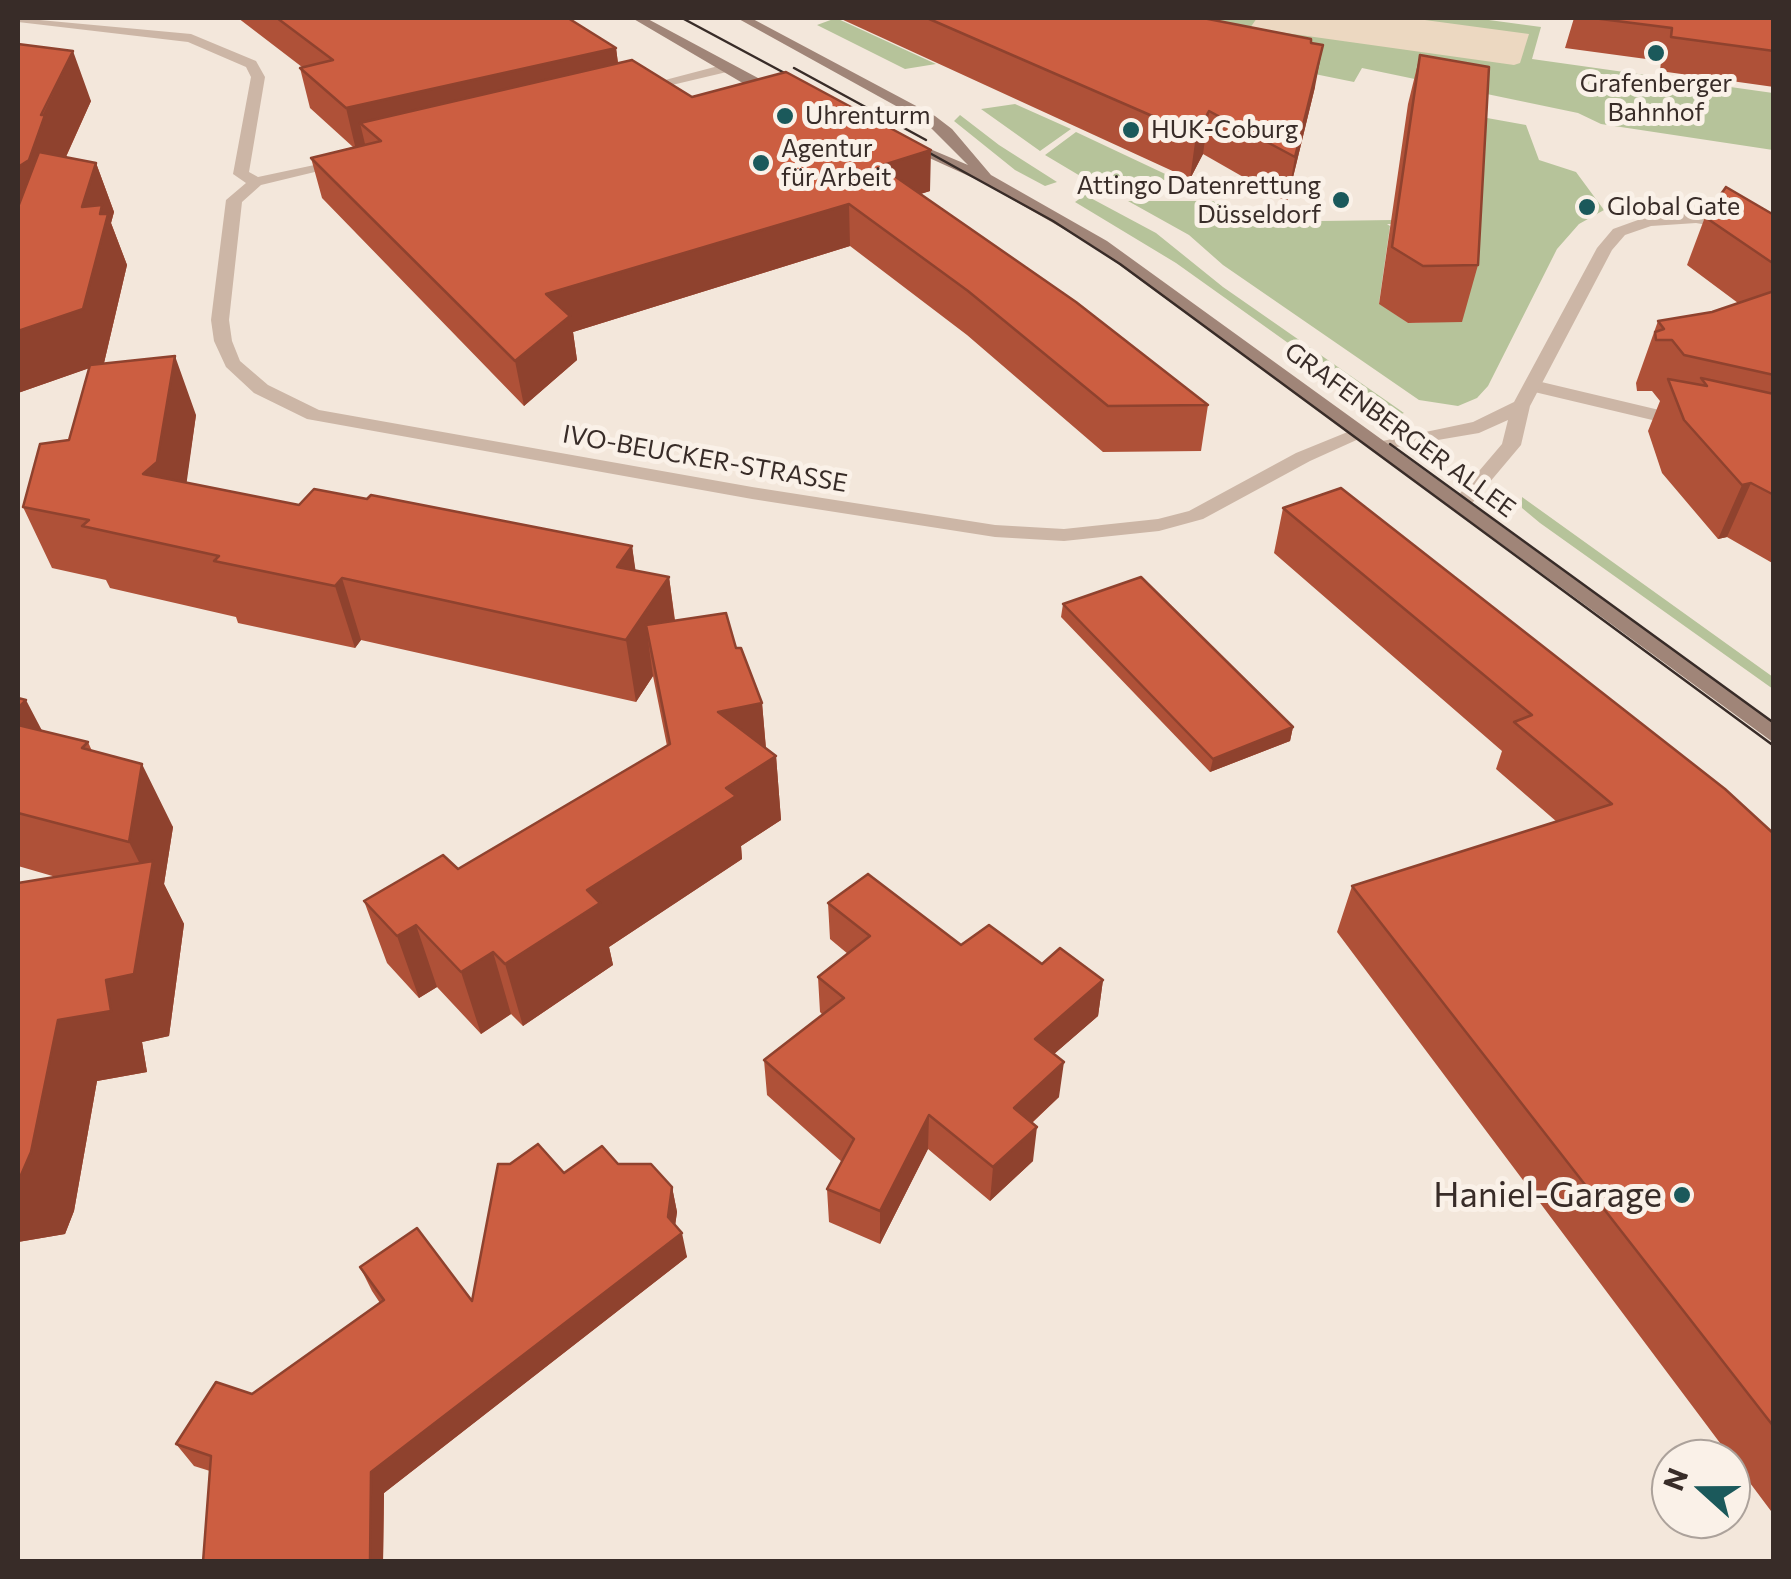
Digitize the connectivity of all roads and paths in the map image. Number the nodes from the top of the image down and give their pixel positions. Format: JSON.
{"nodes":[{"id":1,"x":18,"y":18,"type":"edge"},
{"id":2,"x":638,"y":18,"type":"edge"},
{"id":3,"x":743,"y":18,"type":"edge"},
{"id":4,"x":726,"y":68,"type":"junction"},
{"id":5,"x":625,"y":92,"type":"edge"},
{"id":6,"x":792,"y":97,"type":"edge"},
{"id":7,"x":878,"y":130,"type":"edge"},
{"id":8,"x":372,"y":154,"type":"edge"},
{"id":9,"x":988,"y":178,"type":"junction"},
{"id":10,"x":256,"y":182,"type":"junction"},
{"id":11,"x":1774,"y":232,"type":"edge"},
{"id":12,"x":1534,"y":386,"type":"junction"},
{"id":13,"x":1521,"y":406,"type":"junction"},
{"id":14,"x":1700,"y":425,"type":"edge"},
{"id":15,"x":1362,"y":433,"type":"junction"},
{"id":16,"x":1380,"y":446,"type":"junction"},
{"id":17,"x":1462,"y":504,"type":"junction"},
{"id":18,"x":1774,"y":735,"type":"edge"}],
"edges":[{"from":1,"to":10,"type":"street"},
{"from":2,"to":4,"type":"main road"},
{"from":3,"to":9,"type":"main road","name":"GRAFENBERGER ALLEE"},
{"from":4,"to":5,"type":"street"},
{"from":4,"to":6,"type":"main road"},
{"from":7,"to":9,"type":"main road","name":"GRAFENBERGER ALLEE"},
{"from":8,"to":10,"type":"street"},
{"from":9,"to":15,"type":"main road","name":"GRAFENBERGER ALLEE"},
{"from":10,"to":15,"type":"street","name":"IVO-BEUCKER-STRASSE"},
{"from":11,"to":12,"type":"street"},
{"from":12,"to":13,"type":"street"},
{"from":12,"to":14,"type":"street"},
{"from":13,"to":16,"type":"street"},
{"from":13,"to":17,"type":"street"},
{"from":15,"to":16,"type":"main road","name":"GRAFENBERGER ALLEE"},
{"from":16,"to":17,"type":"main road","name":"GRAFENBERGER ALLEE"},
{"from":17,"to":18,"type":"main road","name":"GRAFENBERGER ALLEE"}]}
